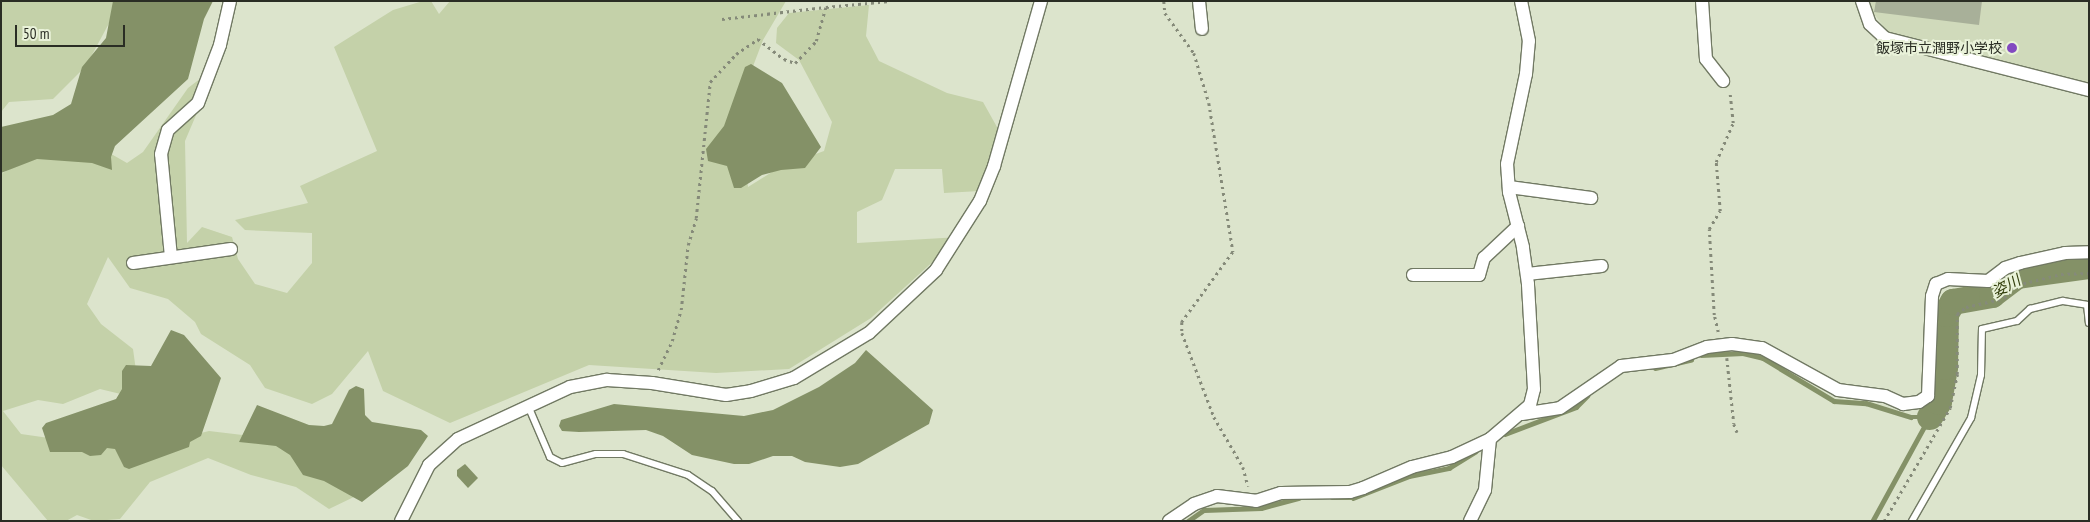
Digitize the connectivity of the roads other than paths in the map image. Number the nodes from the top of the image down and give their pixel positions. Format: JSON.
{"nodes":[{"id":1,"x":230,"y":1,"type":"edge"},
{"id":2,"x":1041,"y":1,"type":"edge"},
{"id":3,"x":1199,"y":1,"type":"edge"},
{"id":4,"x":1521,"y":1,"type":"edge"},
{"id":5,"x":1702,"y":1,"type":"edge"},
{"id":6,"x":1862,"y":1,"type":"edge"},
{"id":7,"x":1202,"y":29,"type":"dead end"},
{"id":8,"x":1722,"y":81,"type":"road end"},
{"id":9,"x":2089,"y":90,"type":"edge"},
{"id":10,"x":1509,"y":187,"type":"junction"},
{"id":11,"x":1591,"y":198,"type":"dead end"},
{"id":12,"x":1518,"y":226,"type":"junction"},
{"id":13,"x":231,"y":248,"type":"dead end"},
{"id":14,"x":2089,"y":252,"type":"edge"},
{"id":15,"x":171,"y":257,"type":"junction"},
{"id":16,"x":133,"y":263,"type":"dead end"},
{"id":17,"x":1602,"y":266,"type":"dead end"},
{"id":18,"x":1527,"y":274,"type":"junction"},
{"id":19,"x":1413,"y":275,"type":"dead end"},
{"id":20,"x":2089,"y":323,"type":"edge"},
{"id":21,"x":529,"y":408,"type":"junction"},
{"id":22,"x":1522,"y":414,"type":"junction"},
{"id":23,"x":1490,"y":439,"type":"junction"},
{"id":24,"x":401,"y":521,"type":"edge"},
{"id":25,"x":738,"y":521,"type":"edge"},
{"id":26,"x":1169,"y":521,"type":"edge"},
{"id":27,"x":1470,"y":521,"type":"edge"},
{"id":28,"x":1912,"y":521,"type":"edge"}],
"edges":[{"from":1,"to":15,"type":"street"},
{"from":2,"to":21,"type":"street"},
{"from":3,"to":7,"type":"street"},
{"from":4,"to":10,"type":"street"},
{"from":5,"to":8,"type":"street"},
{"from":6,"to":9,"type":"street"},
{"from":10,"to":11,"type":"street"},
{"from":10,"to":12,"type":"street"},
{"from":12,"to":18,"type":"street"},
{"from":12,"to":19,"type":"street"},
{"from":13,"to":15,"type":"street"},
{"from":14,"to":22,"type":"street"},
{"from":15,"to":16,"type":"street"},
{"from":17,"to":18,"type":"street"},
{"from":18,"to":22,"type":"street"},
{"from":20,"to":28,"type":"lane"},
{"from":21,"to":24,"type":"street"},
{"from":21,"to":25,"type":"lane"},
{"from":22,"to":23,"type":"street"},
{"from":23,"to":26,"type":"street"},
{"from":23,"to":27,"type":"street"}]}
